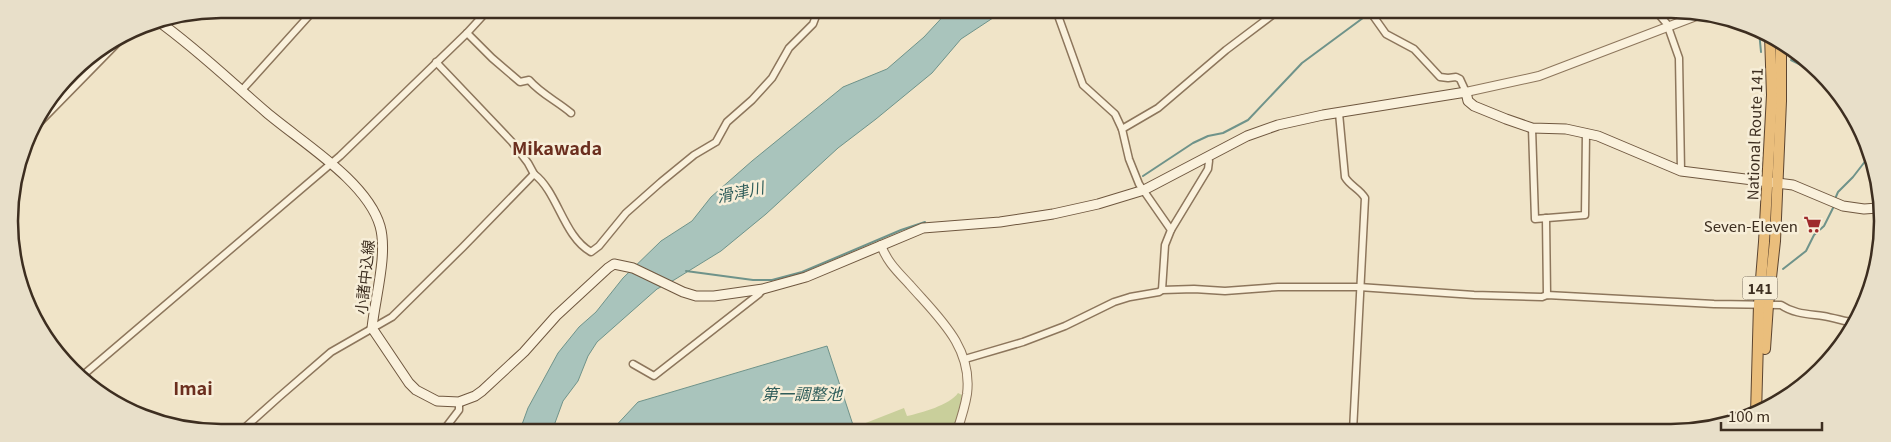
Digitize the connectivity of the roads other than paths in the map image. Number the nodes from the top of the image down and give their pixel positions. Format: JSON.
{"nodes":[{"id":1,"x":306,"y":18,"type":"edge"},
{"id":2,"x":481,"y":18,"type":"edge"},
{"id":3,"x":815,"y":18,"type":"edge"},
{"id":4,"x":1059,"y":18,"type":"edge"},
{"id":5,"x":1268,"y":18,"type":"edge"},
{"id":6,"x":1374,"y":18,"type":"edge"},
{"id":7,"x":1662,"y":18,"type":"edge"},
{"id":8,"x":1690,"y":18,"type":"edge"},
{"id":9,"x":164,"y":25,"type":"edge"},
{"id":10,"x":1668,"y":27,"type":"junction"},
{"id":11,"x":467,"y":33,"type":"junction"},
{"id":12,"x":1770,"y":44,"type":"edge"},
{"id":13,"x":111,"y":50,"type":"edge"},
{"id":14,"x":1781,"y":51,"type":"edge"},
{"id":15,"x":436,"y":62,"type":"junction"},
{"id":16,"x":242,"y":90,"type":"junction"},
{"id":17,"x":1466,"y":92,"type":"junction"},
{"id":18,"x":49,"y":113,"type":"edge"},
{"id":19,"x":571,"y":113,"type":"dead end"},
{"id":20,"x":1339,"y":113,"type":"junction"},
{"id":21,"x":1532,"y":128,"type":"junction"},
{"id":22,"x":1122,"y":129,"type":"junction"},
{"id":23,"x":1586,"y":133,"type":"junction"},
{"id":24,"x":1207,"y":157,"type":"junction"},
{"id":25,"x":331,"y":164,"type":"junction"},
{"id":26,"x":1681,"y":171,"type":"junction"},
{"id":27,"x":534,"y":174,"type":"junction"},
{"id":28,"x":1772,"y":182,"type":"junction"},
{"id":29,"x":1144,"y":190,"type":"junction"},
{"id":30,"x":1873,"y":208,"type":"edge"},
{"id":31,"x":1546,"y":218,"type":"junction"},
{"id":32,"x":1171,"y":230,"type":"junction"},
{"id":33,"x":881,"y":245,"type":"junction"},
{"id":34,"x":1359,"y":287,"type":"junction"},
{"id":35,"x":762,"y":289,"type":"junction"},
{"id":36,"x":1162,"y":290,"type":"junction"},
{"id":37,"x":1547,"y":295,"type":"junction"},
{"id":38,"x":1763,"y":304,"type":"junction"},
{"id":39,"x":1847,"y":321,"type":"edge"},
{"id":40,"x":372,"y":328,"type":"junction"},
{"id":41,"x":965,"y":359,"type":"junction"},
{"id":42,"x":633,"y":364,"type":"dead end"},
{"id":43,"x":86,"y":373,"type":"edge"},
{"id":44,"x":459,"y":402,"type":"junction"},
{"id":45,"x":1757,"y":405,"type":"edge"},
{"id":46,"x":249,"y":424,"type":"edge"},
{"id":47,"x":448,"y":424,"type":"edge"},
{"id":48,"x":959,"y":424,"type":"edge"},
{"id":49,"x":1353,"y":424,"type":"edge"}],
"edges":[{"from":1,"to":16,"type":"street"},
{"from":2,"to":11,"type":"street"},
{"from":3,"to":27,"type":"street"},
{"from":4,"to":22,"type":"street"},
{"from":5,"to":22,"type":"street"},
{"from":6,"to":17,"type":"street"},
{"from":7,"to":10,"type":"street"},
{"from":8,"to":10,"type":"street"},
{"from":9,"to":16,"type":"main road","name":"小諸中込線"},
{"from":10,"to":17,"type":"street"},
{"from":10,"to":26,"type":"street"},
{"from":11,"to":15,"type":"street"},
{"from":11,"to":19,"type":"street"},
{"from":12,"to":28,"type":"highway","name":"National Route 141","number":"141"},
{"from":13,"to":18,"type":"street"},
{"from":14,"to":28,"type":"highway","name":"National Route 141","number":"141"},
{"from":15,"to":25,"type":"street"},
{"from":15,"to":27,"type":"street"},
{"from":16,"to":25,"type":"main road","name":"小諸中込線"},
{"from":17,"to":20,"type":"main road"},
{"from":17,"to":21,"type":"main road"},
{"from":20,"to":24,"type":"main road"},
{"from":20,"to":34,"type":"street"},
{"from":21,"to":23,"type":"main road"},
{"from":21,"to":31,"type":"street"},
{"from":22,"to":29,"type":"street"},
{"from":23,"to":26,"type":"main road"},
{"from":23,"to":31,"type":"street"},
{"from":24,"to":29,"type":"main road"},
{"from":24,"to":32,"type":"street"},
{"from":25,"to":40,"type":"main road","name":"小諸中込線"},
{"from":25,"to":43,"type":"street"},
{"from":26,"to":28,"type":"main road"},
{"from":27,"to":40,"type":"street"},
{"from":28,"to":30,"type":"main road"},
{"from":28,"to":38,"type":"highway","name":"National Route 141","number":"141"},
{"from":29,"to":32,"type":"street"},
{"from":29,"to":33,"type":"main road"},
{"from":31,"to":37,"type":"street"},
{"from":32,"to":36,"type":"street"},
{"from":33,"to":35,"type":"main road"},
{"from":33,"to":41,"type":"street"},
{"from":34,"to":36,"type":"street"},
{"from":34,"to":37,"type":"street"},
{"from":34,"to":49,"type":"street"},
{"from":35,"to":42,"type":"street"},
{"from":35,"to":44,"type":"main road"},
{"from":36,"to":41,"type":"street"},
{"from":37,"to":38,"type":"street"},
{"from":38,"to":39,"type":"street"},
{"from":38,"to":45,"type":"highway","name":"National Route 141","number":"141"},
{"from":40,"to":44,"type":"main road","name":"小諸中込線"},
{"from":40,"to":46,"type":"street"},
{"from":41,"to":48,"type":"street"},
{"from":44,"to":47,"type":"street"}]}
